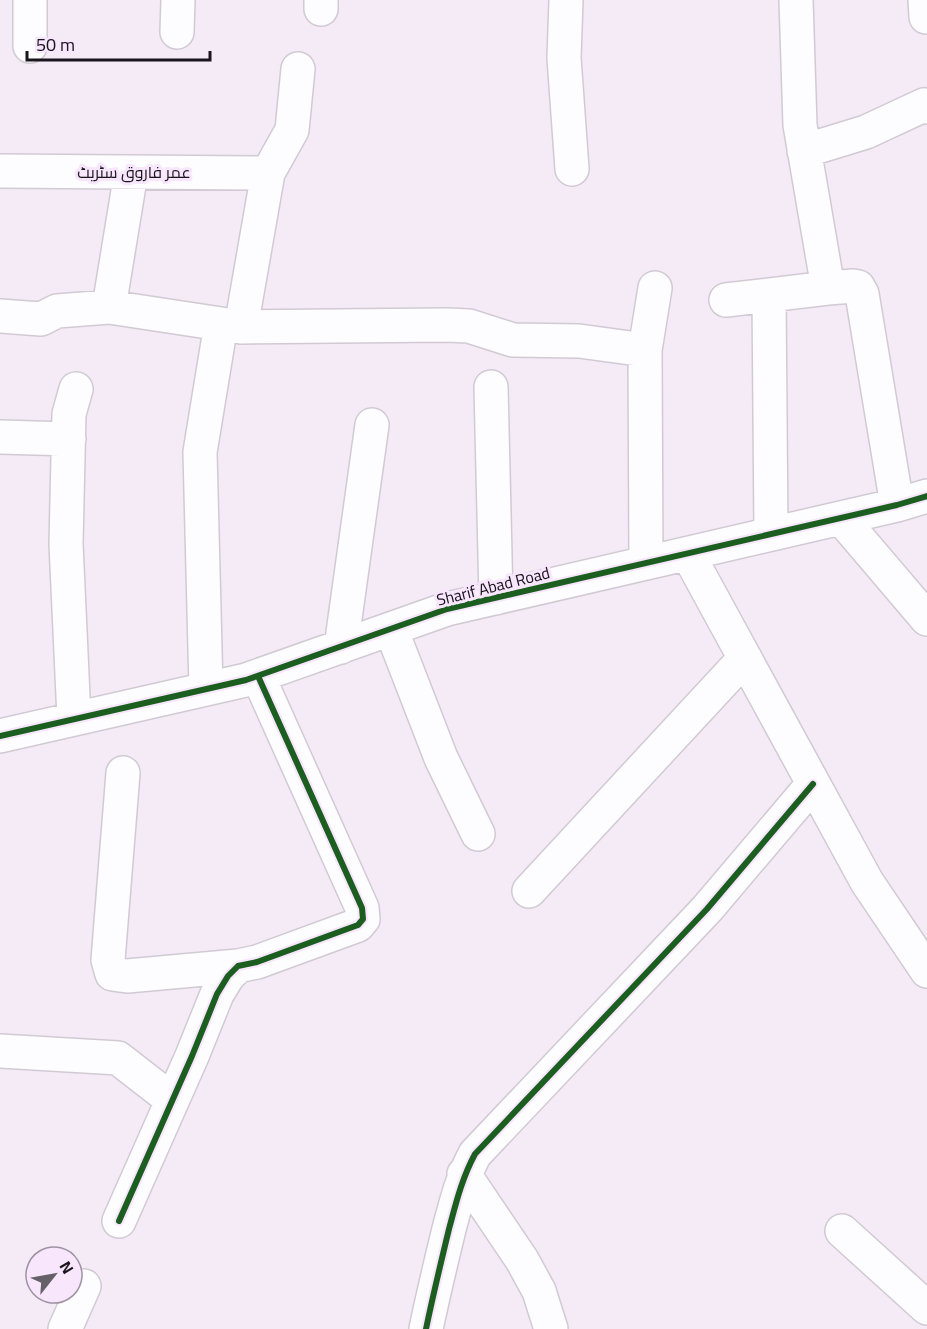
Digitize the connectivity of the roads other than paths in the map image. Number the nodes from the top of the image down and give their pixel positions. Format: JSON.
{"nodes":[{"id":1,"x":30,"y":0,"type":"edge"},
{"id":2,"x":178,"y":0,"type":"edge"},
{"id":3,"x":566,"y":0,"type":"edge"},
{"id":4,"x":796,"y":0,"type":"edge"},
{"id":5,"x":177,"y":32,"type":"dead end"},
{"id":6,"x":30,"y":46,"type":"dead end"},
{"id":7,"x":298,"y":69,"type":"dead end"},
{"id":8,"x":927,"y":107,"type":"edge"},
{"id":9,"x":804,"y":151,"type":"junction"},
{"id":10,"x":572,"y":169,"type":"dead end"},
{"id":11,"x":0,"y":171,"type":"edge"},
{"id":12,"x":268,"y":172,"type":"junction"},
{"id":13,"x":131,"y":173,"type":"junction"},
{"id":14,"x":655,"y":288,"type":"dead end"},
{"id":15,"x":828,"y":288,"type":"junction"},
{"id":16,"x":769,"y":295,"type":"junction"},
{"id":17,"x":726,"y":300,"type":"dead end"},
{"id":18,"x":109,"y":307,"type":"junction"},
{"id":19,"x":0,"y":316,"type":"edge"},
{"id":20,"x":231,"y":326,"type":"junction"},
{"id":21,"x":645,"y":350,"type":"junction"},
{"id":22,"x":491,"y":387,"type":"dead end"},
{"id":23,"x":76,"y":389,"type":"dead end"},
{"id":24,"x":372,"y":425,"type":"dead end"},
{"id":25,"x":0,"y":437,"type":"edge"},
{"id":26,"x":69,"y":439,"type":"junction"},
{"id":27,"x":912,"y":500,"type":"edge"},
{"id":28,"x":841,"y":518,"type":"junction"},
{"id":29,"x":771,"y":534,"type":"junction"},
{"id":30,"x":688,"y":554,"type":"junction"},
{"id":31,"x":646,"y":563,"type":"junction"},
{"id":32,"x":496,"y":598,"type":"junction"},
{"id":33,"x":927,"y":619,"type":"edge"},
{"id":34,"x":391,"y":629,"type":"junction"},
{"id":35,"x":341,"y":646,"type":"junction"},
{"id":36,"x":745,"y":658,"type":"junction"},
{"id":37,"x":258,"y":676,"type":"junction"},
{"id":38,"x":206,"y":689,"type":"junction"},
{"id":39,"x":74,"y":718,"type":"junction"},
{"id":40,"x":0,"y":736,"type":"edge"},
{"id":41,"x":123,"y":773,"type":"dead end"},
{"id":42,"x":813,"y":784,"type":"junction"},
{"id":43,"x":478,"y":834,"type":"dead end"},
{"id":44,"x":529,"y":891,"type":"dead end"},
{"id":45,"x":238,"y":966,"type":"junction"},
{"id":46,"x":927,"y":971,"type":"edge"},
{"id":47,"x":0,"y":1051,"type":"edge"},
{"id":48,"x":172,"y":1100,"type":"junction"},
{"id":49,"x":464,"y":1174,"type":"junction"},
{"id":50,"x":119,"y":1221,"type":"dead end"},
{"id":51,"x":842,"y":1231,"type":"dead end"},
{"id":52,"x":76,"y":1305,"type":"edge"},
{"id":53,"x":927,"y":1308,"type":"edge"},
{"id":54,"x":65,"y":1329,"type":"edge"},
{"id":55,"x":426,"y":1329,"type":"edge"},
{"id":56,"x":551,"y":1329,"type":"edge"}],
"edges":[{"from":1,"to":6,"type":"street"},
{"from":2,"to":5,"type":"street"},
{"from":3,"to":10,"type":"street"},
{"from":4,"to":9,"type":"street"},
{"from":7,"to":12,"type":"street"},
{"from":8,"to":9,"type":"street"},
{"from":9,"to":15,"type":"street"},
{"from":11,"to":13,"type":"street","name":"عمر فاروق سٹریٹ"},
{"from":12,"to":13,"type":"street","name":"عمر فاروق سٹریٹ"},
{"from":12,"to":20,"type":"street"},
{"from":13,"to":18,"type":"street"},
{"from":14,"to":21,"type":"street"},
{"from":15,"to":16,"type":"street"},
{"from":15,"to":27,"type":"street"},
{"from":16,"to":17,"type":"street"},
{"from":16,"to":29,"type":"street"},
{"from":18,"to":19,"type":"street"},
{"from":18,"to":20,"type":"street"},
{"from":20,"to":21,"type":"street"},
{"from":20,"to":38,"type":"street"},
{"from":21,"to":31,"type":"street"},
{"from":22,"to":32,"type":"street"},
{"from":23,"to":26,"type":"street"},
{"from":24,"to":35,"type":"street"},
{"from":25,"to":26,"type":"street"},
{"from":26,"to":39,"type":"street"},
{"from":27,"to":28,"type":"street","name":"Sharif Abad Road"},
{"from":28,"to":29,"type":"street","name":"Sharif Abad Road"},
{"from":28,"to":33,"type":"street"},
{"from":29,"to":30,"type":"street","name":"Sharif Abad Road"},
{"from":30,"to":31,"type":"street","name":"Sharif Abad Road"},
{"from":30,"to":36,"type":"street"},
{"from":31,"to":32,"type":"street","name":"Sharif Abad Road"},
{"from":32,"to":34,"type":"street","name":"Sharif Abad Road"},
{"from":34,"to":35,"type":"street","name":"Sharif Abad Road"},
{"from":34,"to":43,"type":"street"},
{"from":35,"to":37,"type":"street","name":"Sharif Abad Road"},
{"from":36,"to":42,"type":"street"},
{"from":36,"to":44,"type":"street"},
{"from":37,"to":38,"type":"street","name":"Sharif Abad Road"},
{"from":37,"to":45,"type":"street"},
{"from":38,"to":39,"type":"street","name":"Sharif Abad Road"},
{"from":39,"to":40,"type":"street","name":"Sharif Abad Road"},
{"from":41,"to":45,"type":"street"},
{"from":42,"to":46,"type":"street"},
{"from":42,"to":49,"type":"street"},
{"from":45,"to":48,"type":"street"},
{"from":47,"to":48,"type":"street"},
{"from":48,"to":50,"type":"street"},
{"from":49,"to":55,"type":"street"},
{"from":49,"to":56,"type":"street"},
{"from":51,"to":53,"type":"street"},
{"from":52,"to":54,"type":"street"}]}
